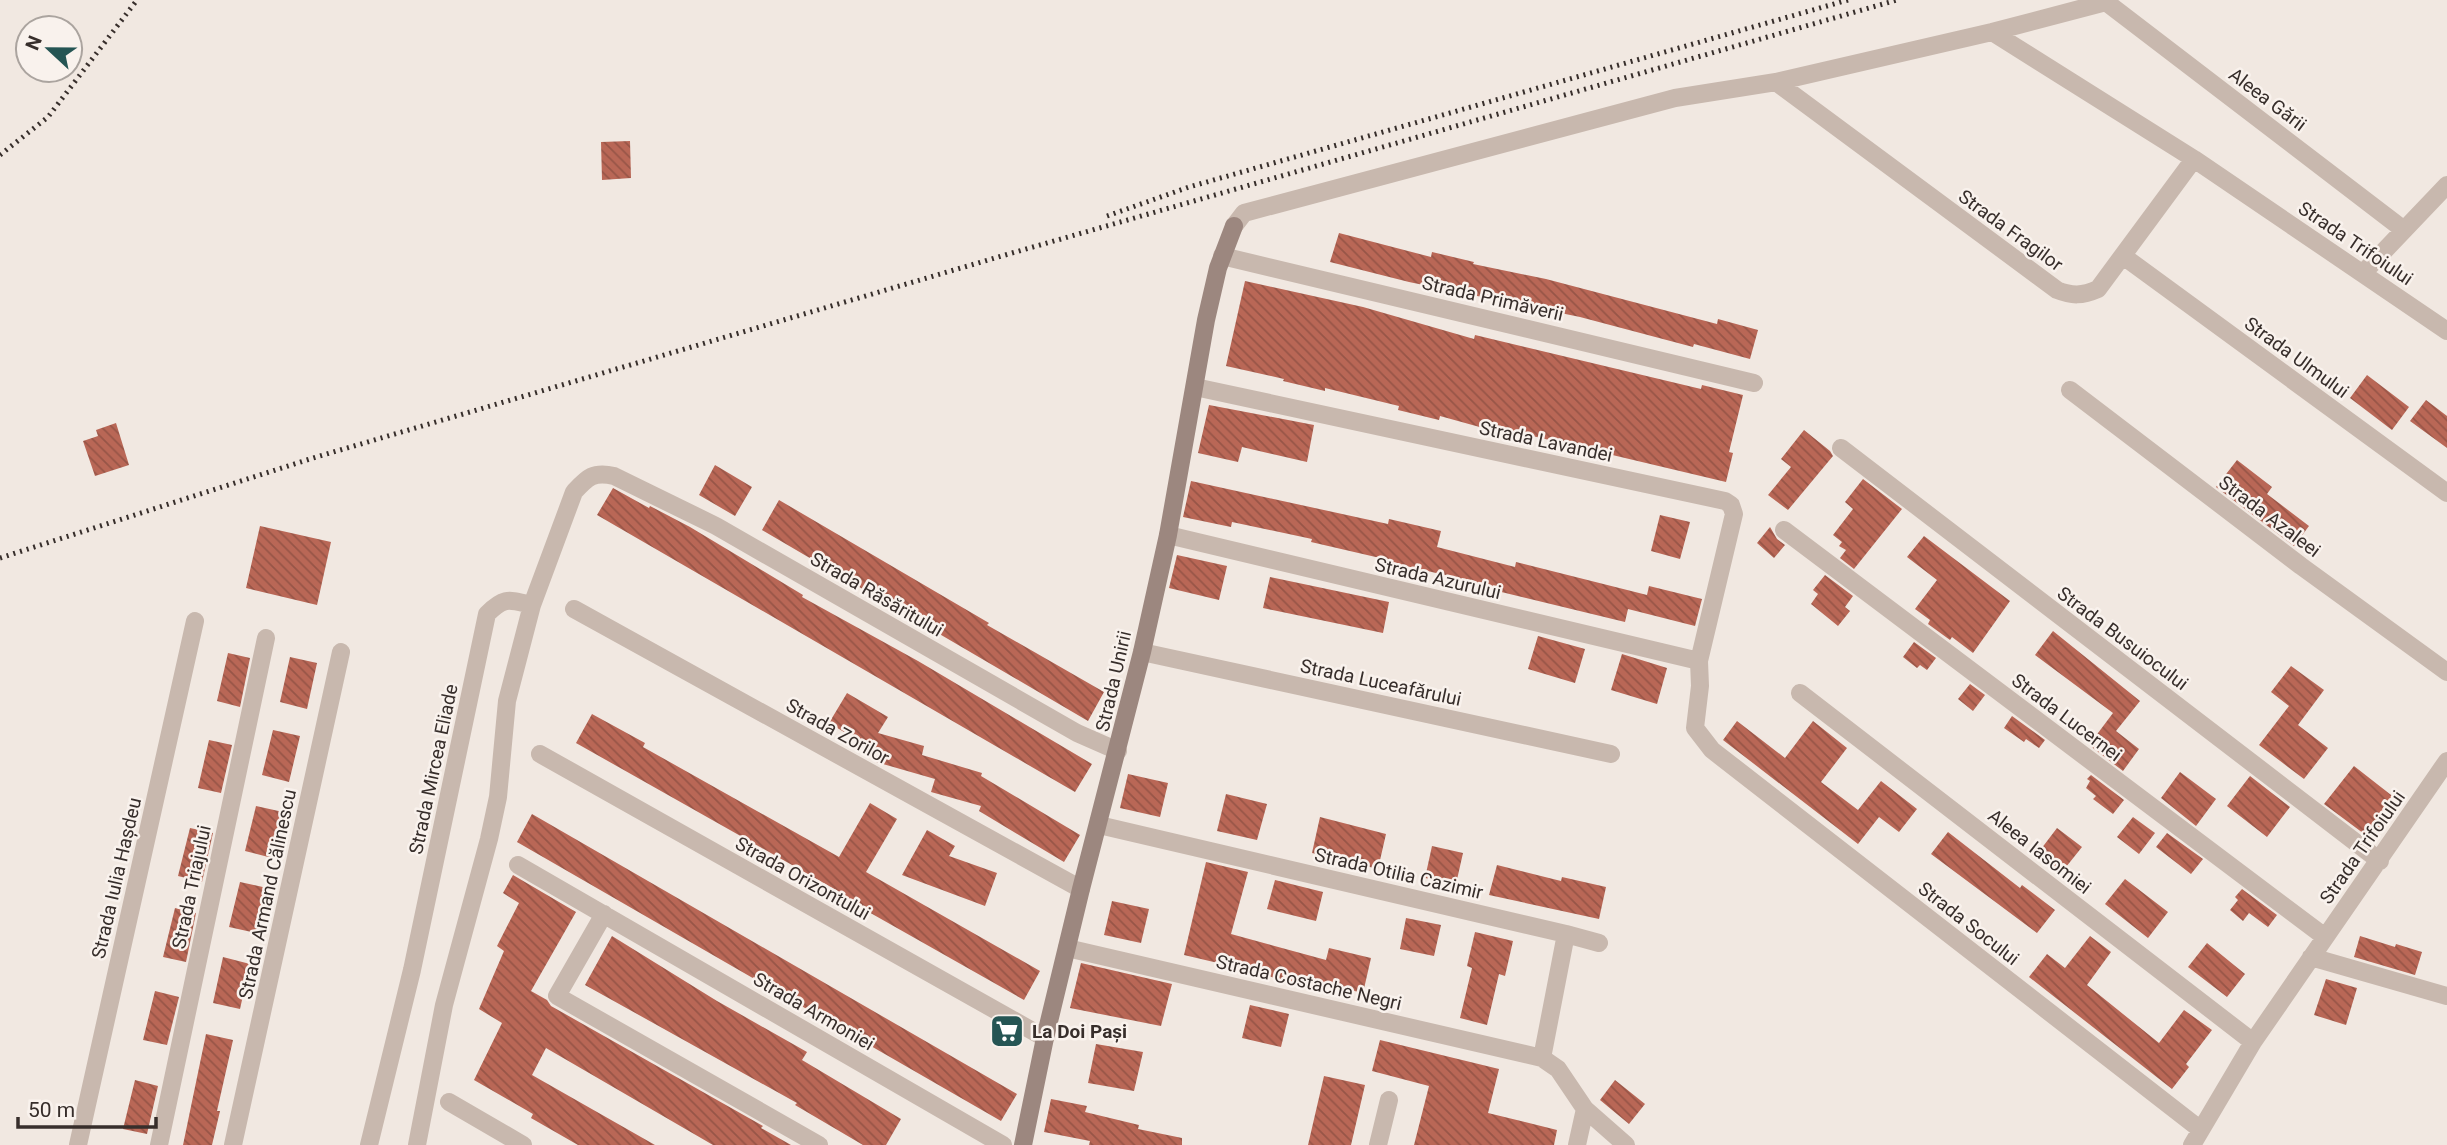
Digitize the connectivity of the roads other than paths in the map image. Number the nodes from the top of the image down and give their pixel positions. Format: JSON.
{"nodes":[{"id":1,"x":1992,"y":32,"type":"junction"},
{"id":2,"x":1776,"y":82,"type":"junction"},
{"id":3,"x":2194,"y":159,"type":"junction"},
{"id":4,"x":2447,"y":185,"type":"edge"},
{"id":5,"x":2404,"y":230,"type":"junction"},
{"id":6,"x":2123,"y":256,"type":"junction"},
{"id":7,"x":1222,"y":257,"type":"junction"},
{"id":8,"x":2364,"y":272,"type":"junction"},
{"id":9,"x":2447,"y":331,"type":"edge"},
{"id":10,"x":1754,"y":383,"type":"dead end"},
{"id":11,"x":1195,"y":387,"type":"junction"},
{"id":12,"x":2070,"y":390,"type":"dead end"},
{"id":13,"x":1841,"y":448,"type":"dead end"},
{"id":14,"x":2447,"y":493,"type":"edge"},
{"id":15,"x":1784,"y":530,"type":"dead end"},
{"id":16,"x":1168,"y":535,"type":"junction"},
{"id":17,"x":532,"y":605,"type":"junction"},
{"id":18,"x":574,"y":609,"type":"dead end"},
{"id":19,"x":195,"y":621,"type":"dead end"},
{"id":20,"x":266,"y":638,"type":"dead end"},
{"id":21,"x":341,"y":652,"type":"dead end"},
{"id":22,"x":1142,"y":652,"type":"junction"},
{"id":23,"x":1699,"y":661,"type":"junction"},
{"id":24,"x":2447,"y":672,"type":"edge"},
{"id":25,"x":1800,"y":693,"type":"dead end"},
{"id":26,"x":1712,"y":750,"type":"joint"},
{"id":27,"x":1118,"y":751,"type":"junction"},
{"id":28,"x":540,"y":754,"type":"dead end"},
{"id":29,"x":1611,"y":754,"type":"dead end"},
{"id":30,"x":2447,"y":761,"type":"edge"},
{"id":31,"x":1099,"y":825,"type":"junction"},
{"id":32,"x":2380,"y":860,"type":"junction"},
{"id":33,"x":518,"y":865,"type":"dead end"},
{"id":34,"x":1081,"y":889,"type":"junction"},
{"id":35,"x":604,"y":914,"type":"junction"},
{"id":36,"x":1566,"y":934,"type":"junction"},
{"id":37,"x":2325,"y":937,"type":"junction"},
{"id":38,"x":1599,"y":943,"type":"dead end"},
{"id":39,"x":1067,"y":948,"type":"junction"},
{"id":40,"x":2311,"y":957,"type":"junction"},
{"id":41,"x":2447,"y":996,"type":"edge"},
{"id":42,"x":1045,"y":1038,"type":"junction"},
{"id":43,"x":2253,"y":1042,"type":"junction"},
{"id":44,"x":1542,"y":1058,"type":"junction"},
{"id":45,"x":1389,"y":1100,"type":"dead end"},
{"id":46,"x":450,"y":1102,"type":"dead end"},
{"id":47,"x":1585,"y":1109,"type":"junction"},
{"id":48,"x":2196,"y":1138,"type":"edge"},
{"id":49,"x":78,"y":1145,"type":"edge"},
{"id":50,"x":159,"y":1145,"type":"edge"},
{"id":51,"x":233,"y":1145,"type":"edge"},
{"id":52,"x":369,"y":1145,"type":"edge"},
{"id":53,"x":417,"y":1145,"type":"edge"},
{"id":54,"x":523,"y":1145,"type":"edge"},
{"id":55,"x":819,"y":1145,"type":"edge"},
{"id":56,"x":1003,"y":1145,"type":"edge"},
{"id":57,"x":1023,"y":1145,"type":"edge"},
{"id":58,"x":1378,"y":1145,"type":"edge"},
{"id":59,"x":1577,"y":1145,"type":"edge"},
{"id":60,"x":1626,"y":1145,"type":"edge"}],
"edges":[{"from":1,"to":2,"type":"street"},
{"from":1,"to":3,"type":"street"},
{"from":1,"to":5,"type":"street","name":"Aleea Gării"},
{"from":2,"to":6,"type":"street","name":"Strada Fragilor"},
{"from":2,"to":7,"type":"street","name":"Strada Unirii"},
{"from":3,"to":6,"type":"street","name":"Strada Fragilor"},
{"from":3,"to":8,"type":"street","name":"Strada Trifoiului"},
{"from":4,"to":5,"type":"street"},
{"from":5,"to":8,"type":"street"},
{"from":6,"to":14,"type":"street","name":"Strada Ulmului"},
{"from":7,"to":10,"type":"street","name":"Strada Primăverii"},
{"from":7,"to":11,"type":"street","name":"Strada Unirii"},
{"from":8,"to":9,"type":"street","name":"Strada Trifoiului"},
{"from":11,"to":16,"type":"street","name":"Strada Unirii"},
{"from":11,"to":23,"type":"street","name":"Strada Lavandei"},
{"from":12,"to":24,"type":"street","name":"Strada Azaleei"},
{"from":13,"to":32,"type":"street","name":"Strada Busuiocului"},
{"from":15,"to":37,"type":"street","name":"Strada Lucernei"},
{"from":16,"to":22,"type":"street","name":"Strada Unirii"},
{"from":16,"to":23,"type":"street","name":"Strada Azurului"},
{"from":17,"to":27,"type":"street","name":"Strada Răsăritului"},
{"from":17,"to":52,"type":"street","name":"Strada Mircea Eliade"},
{"from":17,"to":53,"type":"street"},
{"from":18,"to":34,"type":"street","name":"Strada Zorilor"},
{"from":19,"to":49,"type":"street","name":"Strada Iulia Hașdeu"},
{"from":20,"to":50,"type":"street","name":"Strada Triajului"},
{"from":21,"to":51,"type":"street","name":"Strada Armand Călinescu"},
{"from":22,"to":27,"type":"street","name":"Strada Unirii"},
{"from":22,"to":29,"type":"street","name":"Strada Luceafǎrului"},
{"from":23,"to":26,"type":"street","name":"Strada Lavandei"},
{"from":25,"to":43,"type":"street","name":"Aleea Iasomiei"},
{"from":26,"to":48,"type":"street","name":"Strada Socului"},
{"from":27,"to":31,"type":"street","name":"Strada Unirii"},
{"from":28,"to":42,"type":"street","name":"Strada Orizontului"},
{"from":30,"to":32,"type":"street","name":"Strada Trifoiului"},
{"from":31,"to":34,"type":"street","name":"Strada Unirii"},
{"from":31,"to":36,"type":"street","name":"Strada Otilia Cazimir"},
{"from":32,"to":37,"type":"street","name":"Strada Trifoiului"},
{"from":33,"to":35,"type":"street","name":"Strada Armoniei"},
{"from":34,"to":39,"type":"street","name":"Strada Unirii"},
{"from":35,"to":55,"type":"street"},
{"from":35,"to":56,"type":"street","name":"Strada Armoniei"},
{"from":36,"to":38,"type":"street","name":"Strada Otilia Cazimir"},
{"from":36,"to":44,"type":"street"},
{"from":37,"to":40,"type":"street","name":"Strada Trifoiului"},
{"from":39,"to":42,"type":"street","name":"Strada Unirii"},
{"from":39,"to":44,"type":"street","name":"Strada Costache Negri"},
{"from":40,"to":41,"type":"street"},
{"from":40,"to":43,"type":"street","name":"Strada Trifoiului"},
{"from":42,"to":57,"type":"street","name":"Strada Unirii"},
{"from":43,"to":48,"type":"street","name":"Strada Trifoiului"},
{"from":44,"to":47,"type":"street"},
{"from":45,"to":58,"type":"street"},
{"from":46,"to":54,"type":"street"},
{"from":47,"to":59,"type":"street"},
{"from":47,"to":60,"type":"street"}]}
